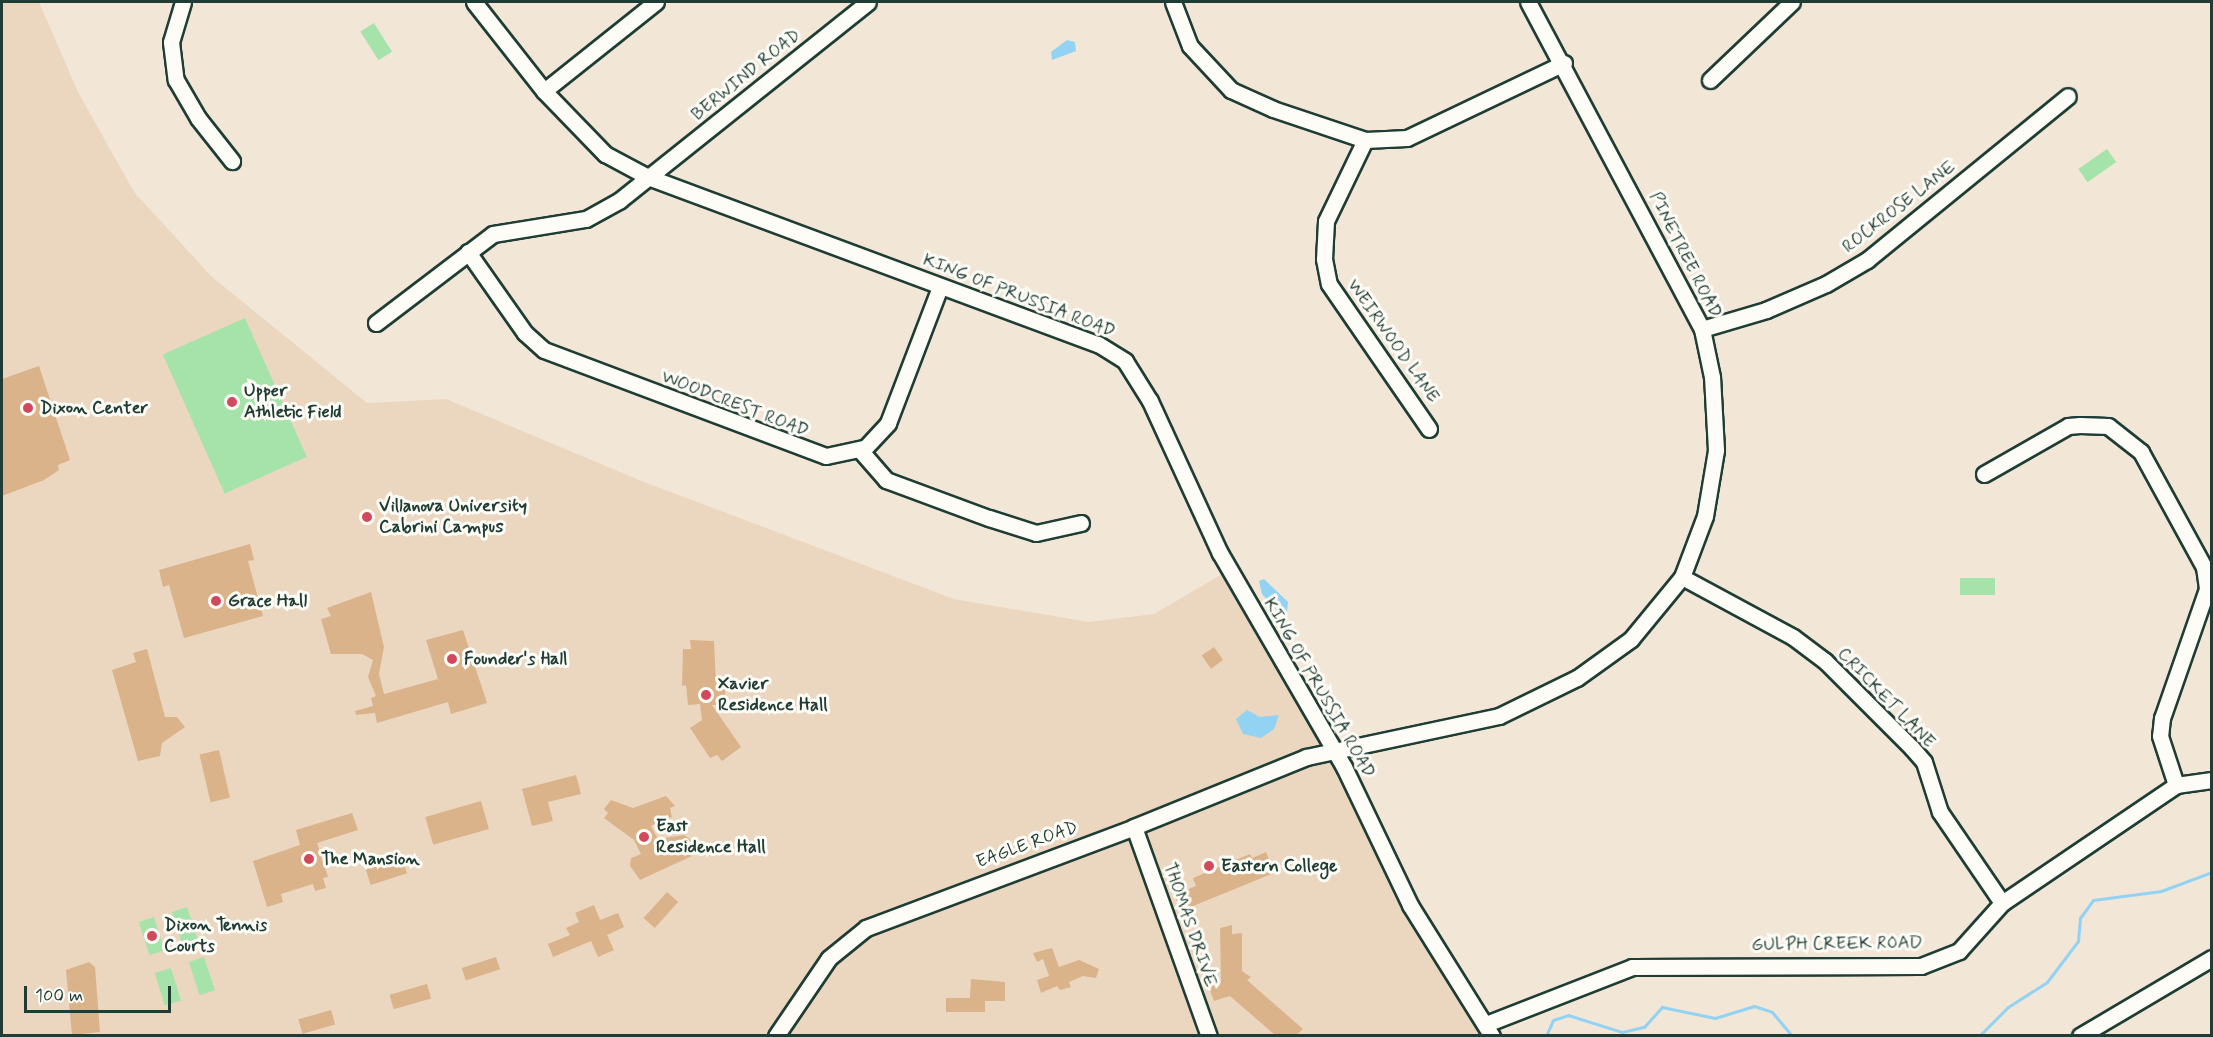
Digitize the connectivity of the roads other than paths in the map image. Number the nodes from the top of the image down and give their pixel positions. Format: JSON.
{"nodes":[{"id":1,"x":183,"y":2,"type":"edge"},
{"id":2,"x":474,"y":2,"type":"edge"},
{"id":3,"x":656,"y":2,"type":"edge"},
{"id":4,"x":868,"y":2,"type":"edge"},
{"id":5,"x":1173,"y":2,"type":"edge"},
{"id":6,"x":1528,"y":2,"type":"edge"},
{"id":7,"x":1792,"y":2,"type":"edge"},
{"id":8,"x":1564,"y":63,"type":"junction"},
{"id":9,"x":1710,"y":80,"type":"dead end"},
{"id":10,"x":544,"y":91,"type":"junction"},
{"id":11,"x":2068,"y":96,"type":"dead end"},
{"id":12,"x":1365,"y":140,"type":"junction"},
{"id":13,"x":232,"y":161,"type":"dead end"},
{"id":14,"x":648,"y":177,"type":"junction"},
{"id":15,"x":468,"y":252,"type":"junction"},
{"id":16,"x":940,"y":287,"type":"junction"},
{"id":17,"x":376,"y":323,"type":"dead end"},
{"id":18,"x":1702,"y":328,"type":"junction"},
{"id":19,"x":1430,"y":429,"type":"dead end"},
{"id":20,"x":860,"y":450,"type":"junction"},
{"id":21,"x":1984,"y":474,"type":"dead end"},
{"id":22,"x":1081,"y":523,"type":"dead end"},
{"id":23,"x":1682,"y":577,"type":"junction"},
{"id":24,"x":1334,"y":751,"type":"junction"},
{"id":25,"x":2211,"y":780,"type":"edge"},
{"id":26,"x":2176,"y":786,"type":"junction"},
{"id":27,"x":1134,"y":827,"type":"junction"},
{"id":28,"x":2002,"y":903,"type":"junction"},
{"id":29,"x":2211,"y":958,"type":"edge"},
{"id":30,"x":1489,"y":1030,"type":"edge"},
{"id":31,"x":776,"y":1035,"type":"edge"},
{"id":32,"x":1209,"y":1035,"type":"edge"},
{"id":33,"x":2080,"y":1035,"type":"edge"}],
"edges":[{"from":1,"to":13,"type":"street"},
{"from":2,"to":10,"type":"street","name":"KING OF PRUSSIA ROAD"},
{"from":3,"to":10,"type":"street"},
{"from":4,"to":14,"type":"street","name":"BERWIND ROAD"},
{"from":5,"to":12,"type":"street"},
{"from":6,"to":8,"type":"street","name":"PINETREE ROAD"},
{"from":7,"to":9,"type":"street"},
{"from":8,"to":12,"type":"street"},
{"from":8,"to":18,"type":"street","name":"PINETREE ROAD"},
{"from":10,"to":14,"type":"street","name":"KING OF PRUSSIA ROAD"},
{"from":11,"to":18,"type":"street","name":"ROCKROSE LANE"},
{"from":12,"to":19,"type":"street","name":"WEIRWOOD LANE"},
{"from":14,"to":15,"type":"street","name":"BERWIND ROAD"},
{"from":14,"to":16,"type":"street","name":"KING OF PRUSSIA ROAD"},
{"from":15,"to":17,"type":"street","name":"BERWIND ROAD"},
{"from":15,"to":20,"type":"street","name":"WOODCREST ROAD"},
{"from":16,"to":20,"type":"street"},
{"from":16,"to":24,"type":"street","name":"KING OF PRUSSIA ROAD"},
{"from":18,"to":23,"type":"street","name":"PINETREE ROAD"},
{"from":20,"to":22,"type":"street"},
{"from":21,"to":26,"type":"street"},
{"from":23,"to":24,"type":"street","name":"PINETREE ROAD"},
{"from":23,"to":28,"type":"street","name":"CRICKET LANE"},
{"from":24,"to":27,"type":"street","name":"EAGLE ROAD"},
{"from":24,"to":30,"type":"street","name":"KING OF PRUSSIA ROAD"},
{"from":25,"to":26,"type":"street","name":"GULPH CREEK ROAD"},
{"from":26,"to":28,"type":"street","name":"GULPH CREEK ROAD"},
{"from":27,"to":31,"type":"street","name":"EAGLE ROAD"},
{"from":27,"to":32,"type":"street","name":"THOMAS DRIVE"},
{"from":28,"to":30,"type":"street","name":"GULPH CREEK ROAD"},
{"from":29,"to":33,"type":"street"}]}
